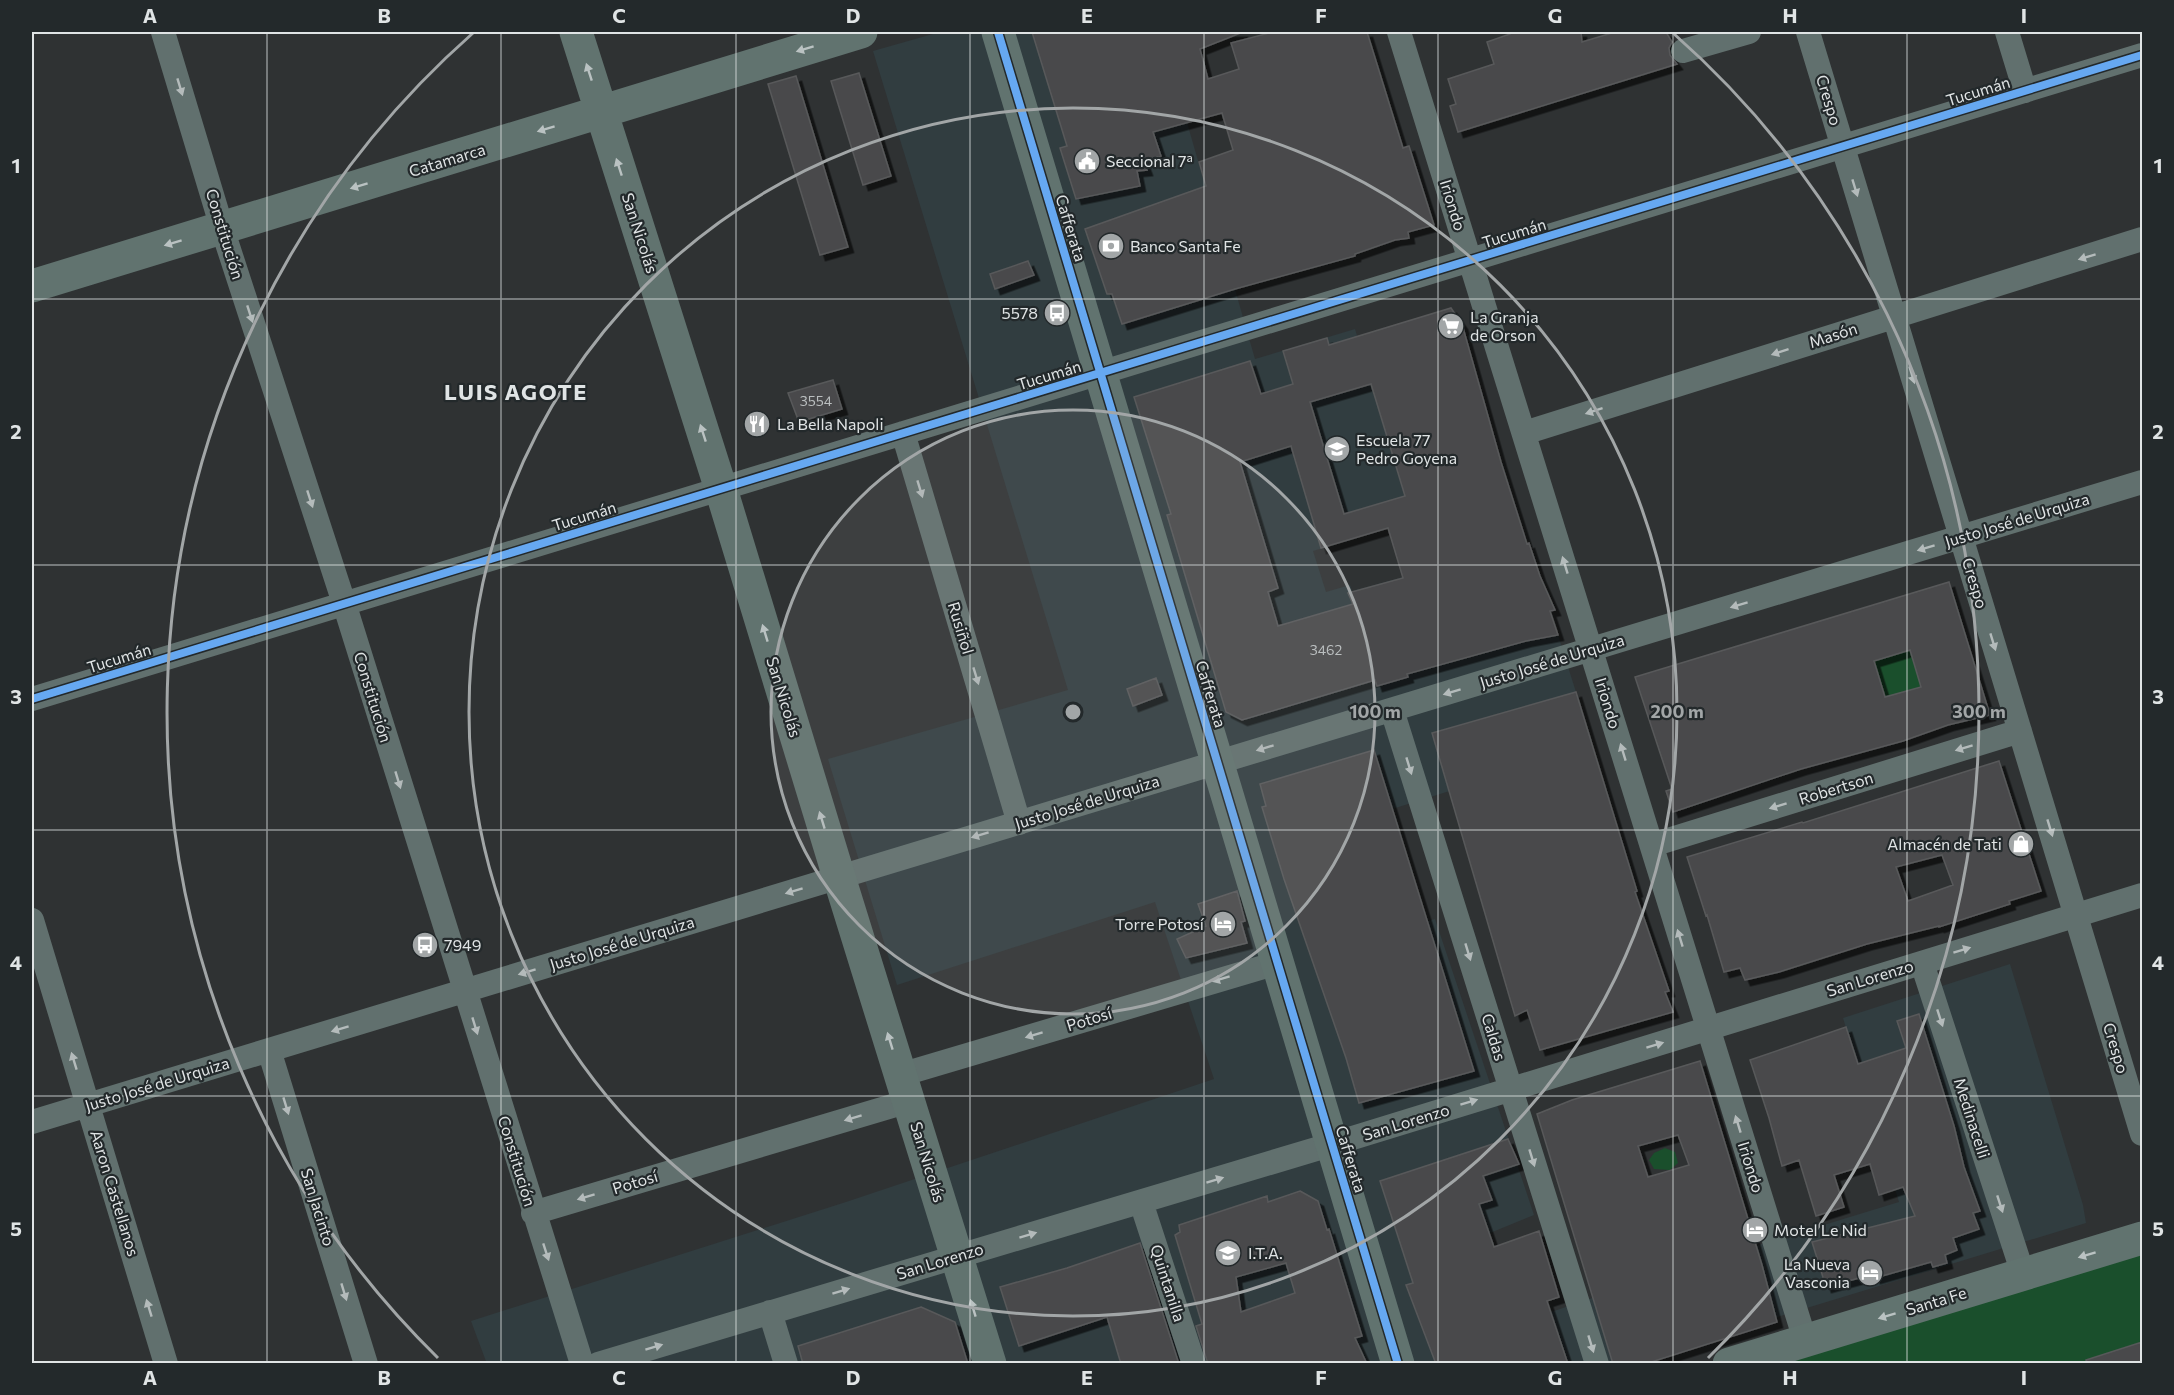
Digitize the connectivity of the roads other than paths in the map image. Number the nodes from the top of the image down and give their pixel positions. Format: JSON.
{"nodes":[{"id":1,"x":163,"y":32,"type":"edge"},
{"id":2,"x":576,"y":32,"type":"edge"},
{"id":3,"x":861,"y":32,"type":"edge"},
{"id":4,"x":998,"y":32,"type":"edge"},
{"id":5,"x":1399,"y":32,"type":"edge"},
{"id":6,"x":1749,"y":32,"type":"edge"},
{"id":7,"x":1808,"y":32,"type":"edge"},
{"id":8,"x":2007,"y":32,"type":"edge"},
{"id":9,"x":1683,"y":51,"type":"dead end"},
{"id":10,"x":2142,"y":56,"type":"edge"},
{"id":11,"x":2025,"y":91,"type":"junction"},
{"id":12,"x":602,"y":112,"type":"junction"},
{"id":13,"x":1843,"y":147,"type":"junction"},
{"id":14,"x":222,"y":228,"type":"junction"},
{"id":15,"x":2142,"y":239,"type":"edge"},
{"id":16,"x":1470,"y":261,"type":"junction"},
{"id":17,"x":32,"y":286,"type":"edge"},
{"id":18,"x":1894,"y":316,"type":"junction"},
{"id":19,"x":1100,"y":373,"type":"junction"},
{"id":20,"x":903,"y":433,"type":"junction"},
{"id":21,"x":1524,"y":433,"type":"junction"},
{"id":22,"x":2142,"y":482,"type":"edge"},
{"id":23,"x":721,"y":489,"type":"junction"},
{"id":24,"x":1961,"y":537,"type":"junction"},
{"id":25,"x":344,"y":603,"type":"junction"},
{"id":26,"x":1591,"y":650,"type":"junction"},
{"id":27,"x":32,"y":699,"type":"edge"},
{"id":28,"x":1392,"y":710,"type":"junction"},
{"id":29,"x":2020,"y":731,"type":"junction"},
{"id":30,"x":1217,"y":763,"type":"junction"},
{"id":31,"x":1019,"y":823,"type":"junction"},
{"id":32,"x":1652,"y":845,"type":"junction"},
{"id":33,"x":839,"y":877,"type":"junction"},
{"id":34,"x":2142,"y":895,"type":"edge"},
{"id":35,"x":2076,"y":915,"type":"junction"},
{"id":36,"x":32,"y":920,"type":"edge"},
{"id":37,"x":1277,"y":963,"type":"junction"},
{"id":38,"x":1922,"y":963,"type":"junction"},
{"id":39,"x":464,"y":991,"type":"junction"},
{"id":40,"x":1708,"y":1029,"type":"junction"},
{"id":41,"x":269,"y":1050,"type":"junction"},
{"id":42,"x":905,"y":1088,"type":"junction"},
{"id":43,"x":1511,"y":1089,"type":"junction"},
{"id":44,"x":88,"y":1105,"type":"junction"},
{"id":45,"x":32,"y":1122,"type":"edge"},
{"id":46,"x":2142,"y":1134,"type":"edge"},
{"id":47,"x":1333,"y":1144,"type":"junction"},
{"id":48,"x":1141,"y":1202,"type":"junction"},
{"id":49,"x":533,"y":1213,"type":"junction"},
{"id":50,"x":2142,"y":1238,"type":"edge"},
{"id":51,"x":957,"y":1256,"type":"junction"},
{"id":52,"x":2023,"y":1274,"type":"junction"},
{"id":53,"x":770,"y":1312,"type":"junction"},
{"id":54,"x":1805,"y":1340,"type":"junction"},
{"id":55,"x":166,"y":1364,"type":"edge"},
{"id":56,"x":366,"y":1364,"type":"edge"},
{"id":57,"x":582,"y":1364,"type":"edge"},
{"id":58,"x":598,"y":1364,"type":"edge"},
{"id":59,"x":786,"y":1364,"type":"edge"},
{"id":60,"x":990,"y":1364,"type":"edge"},
{"id":61,"x":1194,"y":1364,"type":"edge"},
{"id":62,"x":1398,"y":1364,"type":"edge"},
{"id":63,"x":1597,"y":1364,"type":"edge"},
{"id":64,"x":1729,"y":1364,"type":"edge"}],
"edges":[{"from":1,"to":14,"type":"street","name":"Constitución","one_way":true},
{"from":12,"to":2,"type":"main road","name":"San Nicolás","one_way":true},
{"from":3,"to":12,"type":"main road","name":"Catamarca","one_way":true},
{"from":4,"to":19,"type":"main road","name":"Cafferata"},
{"from":5,"to":16,"type":"street","name":"Iriondo"},
{"from":6,"to":9,"type":"street"},
{"from":7,"to":13,"type":"street","name":"Crespo"},
{"from":8,"to":11,"type":"street"},
{"from":10,"to":11,"type":"street","name":"Tucumán"},
{"from":11,"to":13,"type":"street","name":"Tucumán"},
{"from":12,"to":14,"type":"main road","name":"Catamarca","one_way":true},
{"from":23,"to":12,"type":"main road","name":"San Nicolás","one_way":true},
{"from":13,"to":16,"type":"street","name":"Tucumán"},
{"from":13,"to":18,"type":"street","name":"Crespo","one_way":true},
{"from":14,"to":17,"type":"main road","name":"Catamarca","one_way":true},
{"from":14,"to":25,"type":"street","name":"Constitución","one_way":true},
{"from":15,"to":18,"type":"street","name":"Masón","one_way":true},
{"from":16,"to":19,"type":"street","name":"Tucumán"},
{"from":16,"to":21,"type":"street","name":"Iriondo"},
{"from":18,"to":21,"type":"street","name":"Masón","one_way":true},
{"from":18,"to":24,"type":"street","name":"Crespo","one_way":true},
{"from":19,"to":20,"type":"street","name":"Tucumán"},
{"from":19,"to":30,"type":"main road","name":"Cafferata"},
{"from":20,"to":23,"type":"street","name":"Tucumán"},
{"from":20,"to":31,"type":"street","name":"Rusiñol","one_way":true},
{"from":26,"to":21,"type":"street","name":"Iriondo","one_way":true},
{"from":22,"to":24,"type":"street","name":"Justo José de Urquiza"},
{"from":23,"to":25,"type":"street","name":"Tucumán"},
{"from":33,"to":23,"type":"main road","name":"San Nicolás","one_way":true},
{"from":24,"to":26,"type":"street","name":"Justo José de Urquiza","one_way":true},
{"from":24,"to":29,"type":"street","name":"Crespo","one_way":true},
{"from":25,"to":27,"type":"street","name":"Tucumán"},
{"from":25,"to":39,"type":"street","name":"Constitución","one_way":true},
{"from":26,"to":28,"type":"street","name":"Justo José de Urquiza","one_way":true},
{"from":32,"to":26,"type":"street","name":"Iriondo","one_way":true},
{"from":28,"to":30,"type":"street","name":"Justo José de Urquiza","one_way":true},
{"from":28,"to":43,"type":"street","name":"Caldas","one_way":true},
{"from":29,"to":32,"type":"street","name":"Robertson","one_way":true},
{"from":29,"to":35,"type":"street","name":"Crespo","one_way":true},
{"from":30,"to":31,"type":"street","name":"Justo José de Urquiza"},
{"from":30,"to":37,"type":"main road","name":"Cafferata"},
{"from":31,"to":33,"type":"street","name":"Justo José de Urquiza","one_way":true},
{"from":40,"to":32,"type":"street","name":"Iriondo","one_way":true},
{"from":33,"to":39,"type":"street","name":"Justo José de Urquiza","one_way":true},
{"from":42,"to":33,"type":"main road","name":"San Nicolás","one_way":true},
{"from":34,"to":35,"type":"street","name":"San Lorenzo"},
{"from":38,"to":35,"type":"street","name":"San Lorenzo","one_way":true},
{"from":35,"to":46,"type":"street","name":"Crespo"},
{"from":44,"to":36,"type":"street","name":"Aaron Castellanos","one_way":true},
{"from":37,"to":42,"type":"street","name":"Potosí","one_way":true},
{"from":37,"to":47,"type":"main road","name":"Cafferata"},
{"from":38,"to":40,"type":"street","name":"San Lorenzo"},
{"from":38,"to":52,"type":"street","name":"Medinacelli","one_way":true},
{"from":39,"to":41,"type":"street","name":"Justo José de Urquiza","one_way":true},
{"from":39,"to":49,"type":"street","name":"Constitución","one_way":true},
{"from":43,"to":40,"type":"street","name":"San Lorenzo","one_way":true},
{"from":54,"to":40,"type":"street","name":"Iriondo","one_way":true},
{"from":41,"to":44,"type":"street","name":"Justo José de Urquiza"},
{"from":41,"to":56,"type":"street","name":"San Jacinto","one_way":true},
{"from":42,"to":49,"type":"street","name":"Potosí","one_way":true},
{"from":42,"to":51,"type":"main road","name":"San Nicolás"},
{"from":47,"to":43,"type":"street","name":"San Lorenzo","one_way":true},
{"from":43,"to":63,"type":"street","name":"Caldas","one_way":true},
{"from":44,"to":45,"type":"street","name":"Justo José de Urquiza"},
{"from":55,"to":44,"type":"street","name":"Aaron Castellanos","one_way":true},
{"from":48,"to":47,"type":"street","name":"San Lorenzo","one_way":true},
{"from":47,"to":62,"type":"main road","name":"Cafferata"},
{"from":51,"to":48,"type":"street","name":"San Lorenzo","one_way":true},
{"from":48,"to":61,"type":"street","name":"Quintanilla"},
{"from":49,"to":57,"type":"street","name":"Constitución","one_way":true},
{"from":50,"to":52,"type":"main road","name":"Santa Fe","one_way":true},
{"from":53,"to":51,"type":"street","name":"San Lorenzo","one_way":true},
{"from":60,"to":51,"type":"main road","name":"San Nicolás","one_way":true},
{"from":52,"to":54,"type":"main road","name":"Santa Fe","one_way":true},
{"from":58,"to":53,"type":"street","name":"San Lorenzo","one_way":true},
{"from":53,"to":59,"type":"street"},
{"from":54,"to":64,"type":"main road","name":"Santa Fe"}]}
